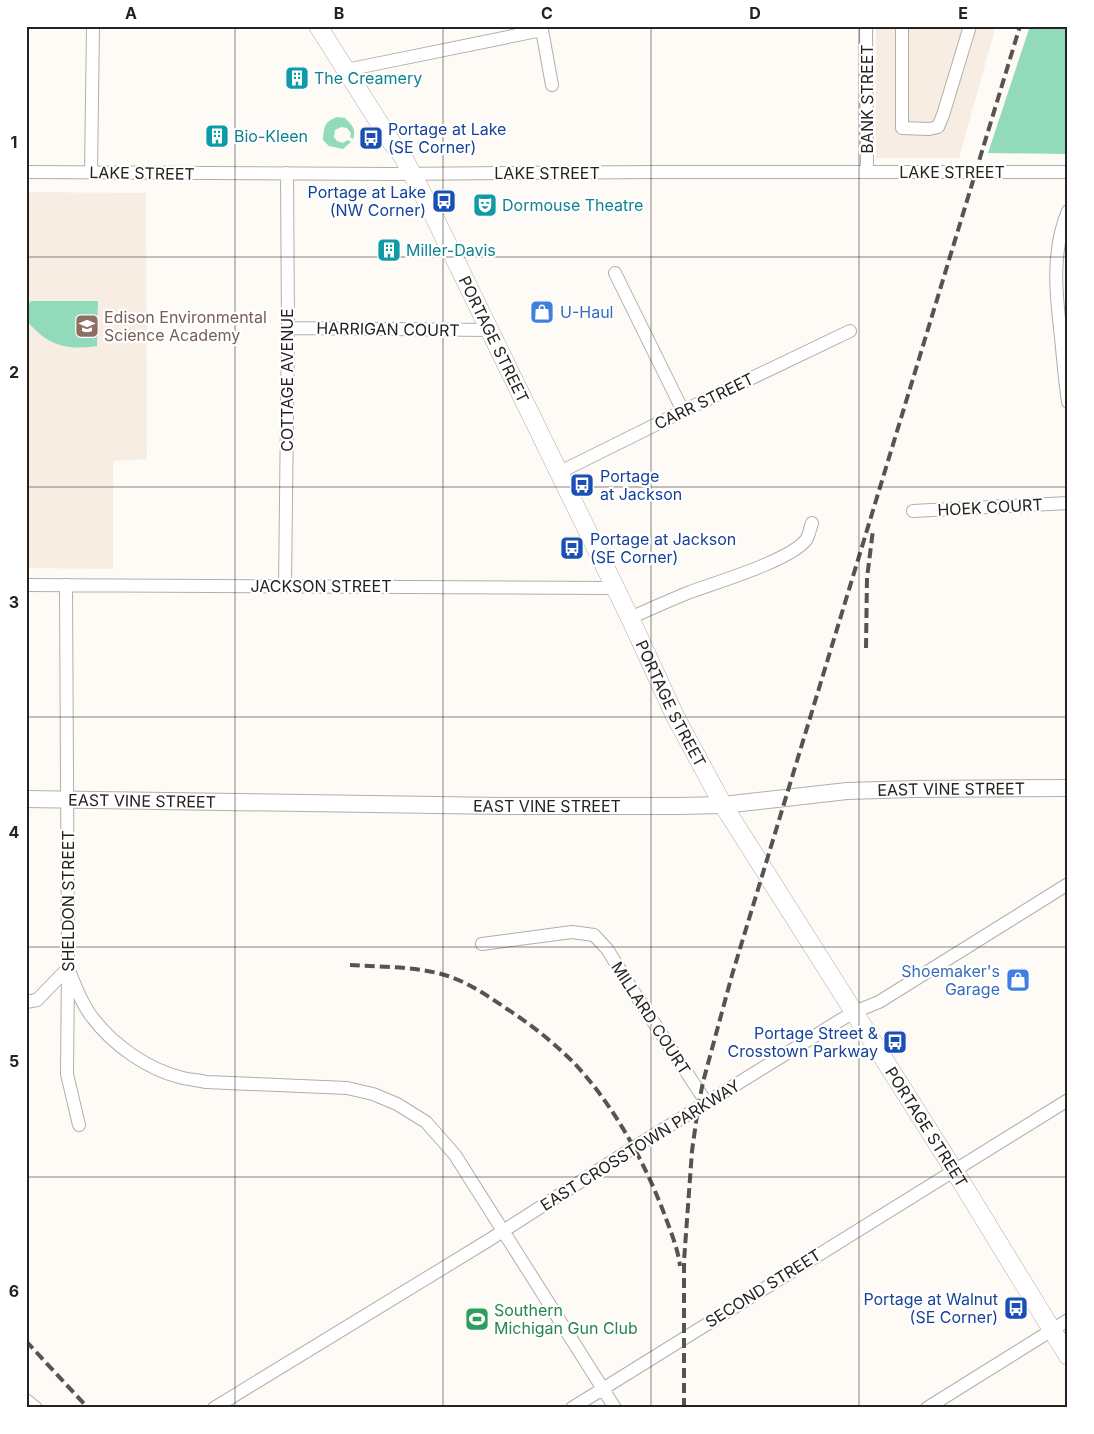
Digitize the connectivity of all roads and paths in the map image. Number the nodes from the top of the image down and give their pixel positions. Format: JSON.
{"nodes":[{"id":1,"x":93,"y":26,"type":"edge"},
{"id":2,"x":318,"y":26,"type":"edge"},
{"id":3,"x":866,"y":26,"type":"edge"},
{"id":4,"x":902,"y":26,"type":"edge"},
{"id":5,"x":970,"y":26,"type":"edge"},
{"id":6,"x":542,"y":28,"type":"edge"},
{"id":7,"x":346,"y":70,"type":"junction"},
{"id":8,"x":552,"y":85,"type":"dead end"},
{"id":9,"x":867,"y":171,"type":"junction"},
{"id":10,"x":26,"y":172,"type":"edge"},
{"id":11,"x":91,"y":172,"type":"junction"},
{"id":12,"x":1068,"y":172,"type":"edge"},
{"id":13,"x":287,"y":173,"type":"junction"},
{"id":14,"x":412,"y":174,"type":"junction"},
{"id":15,"x":1068,"y":211,"type":"edge"},
{"id":16,"x":616,"y":273,"type":"dead end"},
{"id":17,"x":288,"y":328,"type":"junction"},
{"id":18,"x":489,"y":330,"type":"junction"},
{"id":19,"x":850,"y":331,"type":"dead end"},
{"id":20,"x":1068,"y":402,"type":"edge"},
{"id":21,"x":683,"y":411,"type":"junction"},
{"id":22,"x":558,"y":473,"type":"junction"},
{"id":23,"x":1068,"y":503,"type":"edge"},
{"id":24,"x":912,"y":511,"type":"dead end"},
{"id":25,"x":812,"y":522,"type":"dead end"},
{"id":26,"x":26,"y":585,"type":"edge"},
{"id":27,"x":66,"y":586,"type":"junction"},
{"id":28,"x":285,"y":586,"type":"junction"},
{"id":29,"x":616,"y":588,"type":"junction"},
{"id":30,"x":630,"y":618,"type":"junction"},
{"id":31,"x":1068,"y":788,"type":"edge"},
{"id":32,"x":26,"y":799,"type":"edge"},
{"id":33,"x":67,"y":799,"type":"junction"},
{"id":34,"x":723,"y":805,"type":"junction"},
{"id":35,"x":1068,"y":884,"type":"edge"},
{"id":36,"x":482,"y":944,"type":"dead end"},
{"id":37,"x":68,"y":968,"type":"junction"},
{"id":38,"x":26,"y":1002,"type":"edge"},
{"id":39,"x":854,"y":1012,"type":"junction"},
{"id":40,"x":1068,"y":1100,"type":"edge"},
{"id":41,"x":706,"y":1102,"type":"junction"},
{"id":42,"x":79,"y":1125,"type":"dead end"},
{"id":43,"x":954,"y":1170,"type":"junction"},
{"id":44,"x":504,"y":1231,"type":"junction"},
{"id":45,"x":1068,"y":1320,"type":"edge"},
{"id":46,"x":1052,"y":1330,"type":"junction"},
{"id":47,"x":1068,"y":1356,"type":"edge"},
{"id":48,"x":603,"y":1388,"type":"junction"},
{"id":49,"x":26,"y":1400,"type":"edge"},
{"id":50,"x":36,"y":1408,"type":"edge"},
{"id":51,"x":214,"y":1408,"type":"edge"},
{"id":52,"x":572,"y":1408,"type":"edge"},
{"id":53,"x":615,"y":1408,"type":"edge"},
{"id":54,"x":927,"y":1408,"type":"edge"}],
"edges":[{"from":1,"to":11,"type":"street"},
{"from":2,"to":7,"type":"main road","name":"PORTAGE STREET"},
{"from":3,"to":9,"type":"street","name":"BANK STREET"},
{"from":4,"to":5,"type":"street"},
{"from":6,"to":7,"type":"street"},
{"from":6,"to":8,"type":"street"},
{"from":7,"to":14,"type":"main road","name":"PORTAGE STREET"},
{"from":9,"to":12,"type":"street","name":"LAKE STREET"},
{"from":9,"to":14,"type":"street","name":"LAKE STREET"},
{"from":10,"to":11,"type":"street","name":"LAKE STREET"},
{"from":11,"to":13,"type":"street","name":"LAKE STREET"},
{"from":13,"to":14,"type":"street","name":"LAKE STREET"},
{"from":13,"to":17,"type":"street","name":"COTTAGE AVENUE"},
{"from":14,"to":18,"type":"main road","name":"PORTAGE STREET"},
{"from":15,"to":20,"type":"street"},
{"from":16,"to":21,"type":"street"},
{"from":17,"to":18,"type":"street","name":"HARRIGAN COURT"},
{"from":17,"to":28,"type":"street","name":"COTTAGE AVENUE"},
{"from":18,"to":22,"type":"main road","name":"PORTAGE STREET"},
{"from":19,"to":21,"type":"street","name":"CARR STREET"},
{"from":21,"to":22,"type":"street","name":"CARR STREET"},
{"from":22,"to":29,"type":"main road","name":"PORTAGE STREET"},
{"from":23,"to":24,"type":"street","name":"HOEK COURT"},
{"from":25,"to":30,"type":"street"},
{"from":26,"to":27,"type":"street","name":"JACKSON STREET"},
{"from":27,"to":28,"type":"street","name":"JACKSON STREET"},
{"from":27,"to":33,"type":"street","name":"SHELDON STREET"},
{"from":28,"to":29,"type":"street","name":"JACKSON STREET"},
{"from":29,"to":30,"type":"main road","name":"PORTAGE STREET"},
{"from":30,"to":34,"type":"main road","name":"PORTAGE STREET"},
{"from":31,"to":34,"type":"street","name":"EAST VINE STREET"},
{"from":32,"to":33,"type":"street","name":"EAST VINE STREET"},
{"from":33,"to":34,"type":"street","name":"EAST VINE STREET"},
{"from":33,"to":37,"type":"street","name":"SHELDON STREET"},
{"from":34,"to":39,"type":"main road","name":"PORTAGE STREET"},
{"from":35,"to":39,"type":"street","name":"EAST CROSSTOWN PARKWAY"},
{"from":36,"to":41,"type":"street","name":"MILLARD COURT"},
{"from":37,"to":38,"type":"street"},
{"from":37,"to":42,"type":"street","name":"SHELDON STREET"},
{"from":37,"to":44,"type":"street"},
{"from":39,"to":41,"type":"street","name":"EAST CROSSTOWN PARKWAY"},
{"from":39,"to":43,"type":"main road","name":"PORTAGE STREET"},
{"from":40,"to":43,"type":"street","name":"SECOND STREET"},
{"from":41,"to":44,"type":"street","name":"EAST CROSSTOWN PARKWAY"},
{"from":43,"to":46,"type":"main road","name":"PORTAGE STREET"},
{"from":43,"to":48,"type":"street","name":"SECOND STREET"},
{"from":44,"to":48,"type":"street"},
{"from":44,"to":51,"type":"street","name":"EAST CROSSTOWN PARKWAY"},
{"from":45,"to":46,"type":"street"},
{"from":46,"to":47,"type":"main road","name":"PORTAGE STREET"},
{"from":46,"to":54,"type":"street"},
{"from":48,"to":52,"type":"street","name":"SECOND STREET"},
{"from":48,"to":53,"type":"street"},
{"from":49,"to":50,"type":"street"}]}
